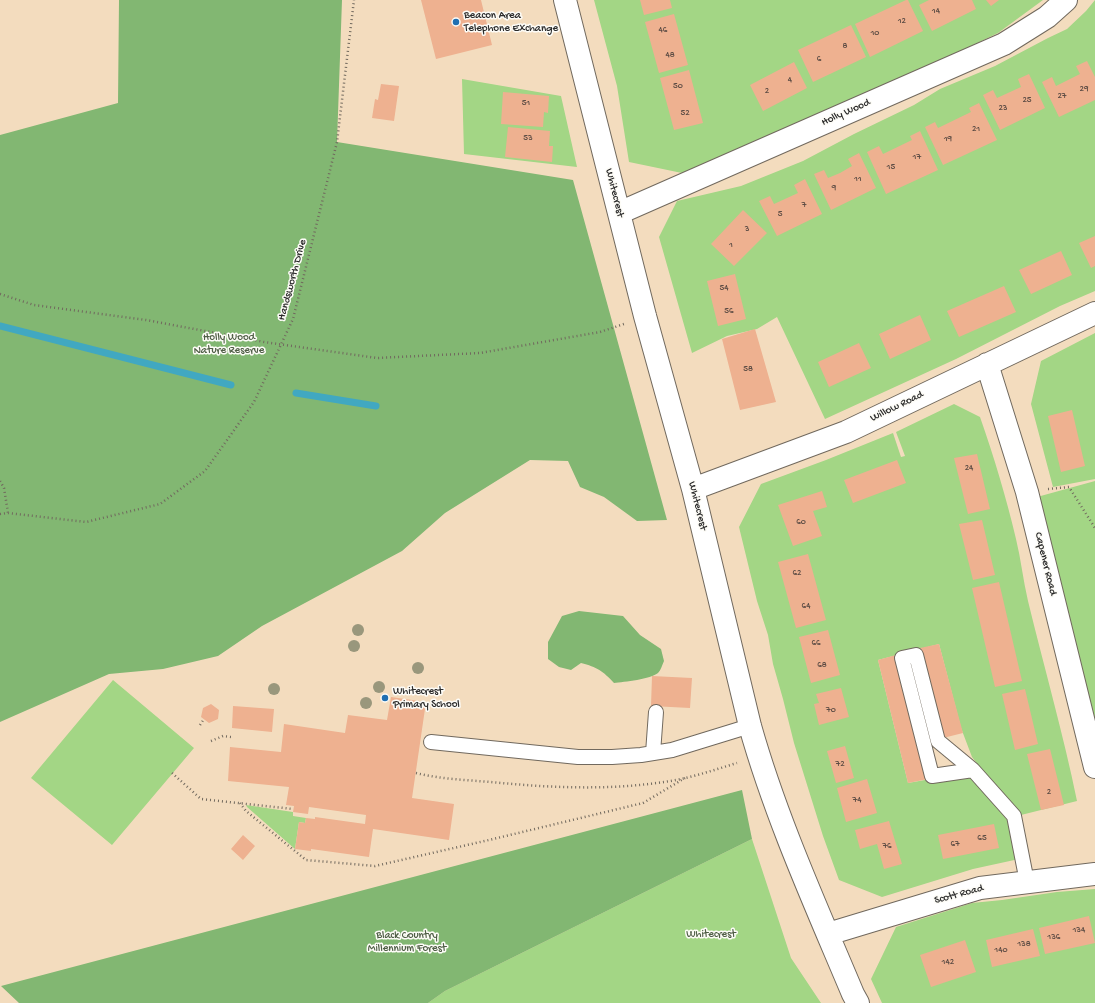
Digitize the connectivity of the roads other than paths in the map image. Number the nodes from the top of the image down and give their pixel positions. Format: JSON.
{"nodes":[{"id":1,"x":565,"y":0,"type":"edge"},
{"id":2,"x":1066,"y":0,"type":"edge"},
{"id":3,"x":619,"y":214,"type":"junction"},
{"id":4,"x":1095,"y":313,"type":"edge"},
{"id":5,"x":987,"y":364,"type":"junction"},
{"id":6,"x":693,"y":489,"type":"junction"},
{"id":7,"x":656,"y":712,"type":"dead end"},
{"id":8,"x":750,"y":726,"type":"junction"},
{"id":9,"x":431,"y":742,"type":"dead end"},
{"id":10,"x":653,"y":753,"type":"junction"},
{"id":11,"x":1095,"y":767,"type":"edge"},
{"id":12,"x":973,"y":770,"type":"junction"},
{"id":13,"x":1095,"y":874,"type":"edge"},
{"id":14,"x":1027,"y":882,"type":"junction"},
{"id":15,"x":828,"y":934,"type":"junction"},
{"id":16,"x":858,"y":1003,"type":"edge"}],
"edges":[{"from":1,"to":3,"type":"street","name":"Whitecrest"},
{"from":2,"to":3,"type":"street","name":"Holly Wood"},
{"from":3,"to":6,"type":"street","name":"Whitecrest"},
{"from":4,"to":5,"type":"street","name":"Willow Road"},
{"from":5,"to":6,"type":"street","name":"Willow Road"},
{"from":5,"to":11,"type":"street","name":"Capener Road"},
{"from":6,"to":8,"type":"street","name":"Whitecrest"},
{"from":7,"to":10,"type":"lane"},
{"from":8,"to":10,"type":"lane"},
{"from":8,"to":15,"type":"street","name":"Whitecrest"},
{"from":9,"to":10,"type":"lane"},
{"from":12,"to":12,"type":"lane"},
{"from":12,"to":14,"type":"lane"},
{"from":13,"to":14,"type":"street","name":"Scott Road"},
{"from":14,"to":15,"type":"street","name":"Scott Road"},
{"from":15,"to":16,"type":"street","name":"Whitecrest"}]}
